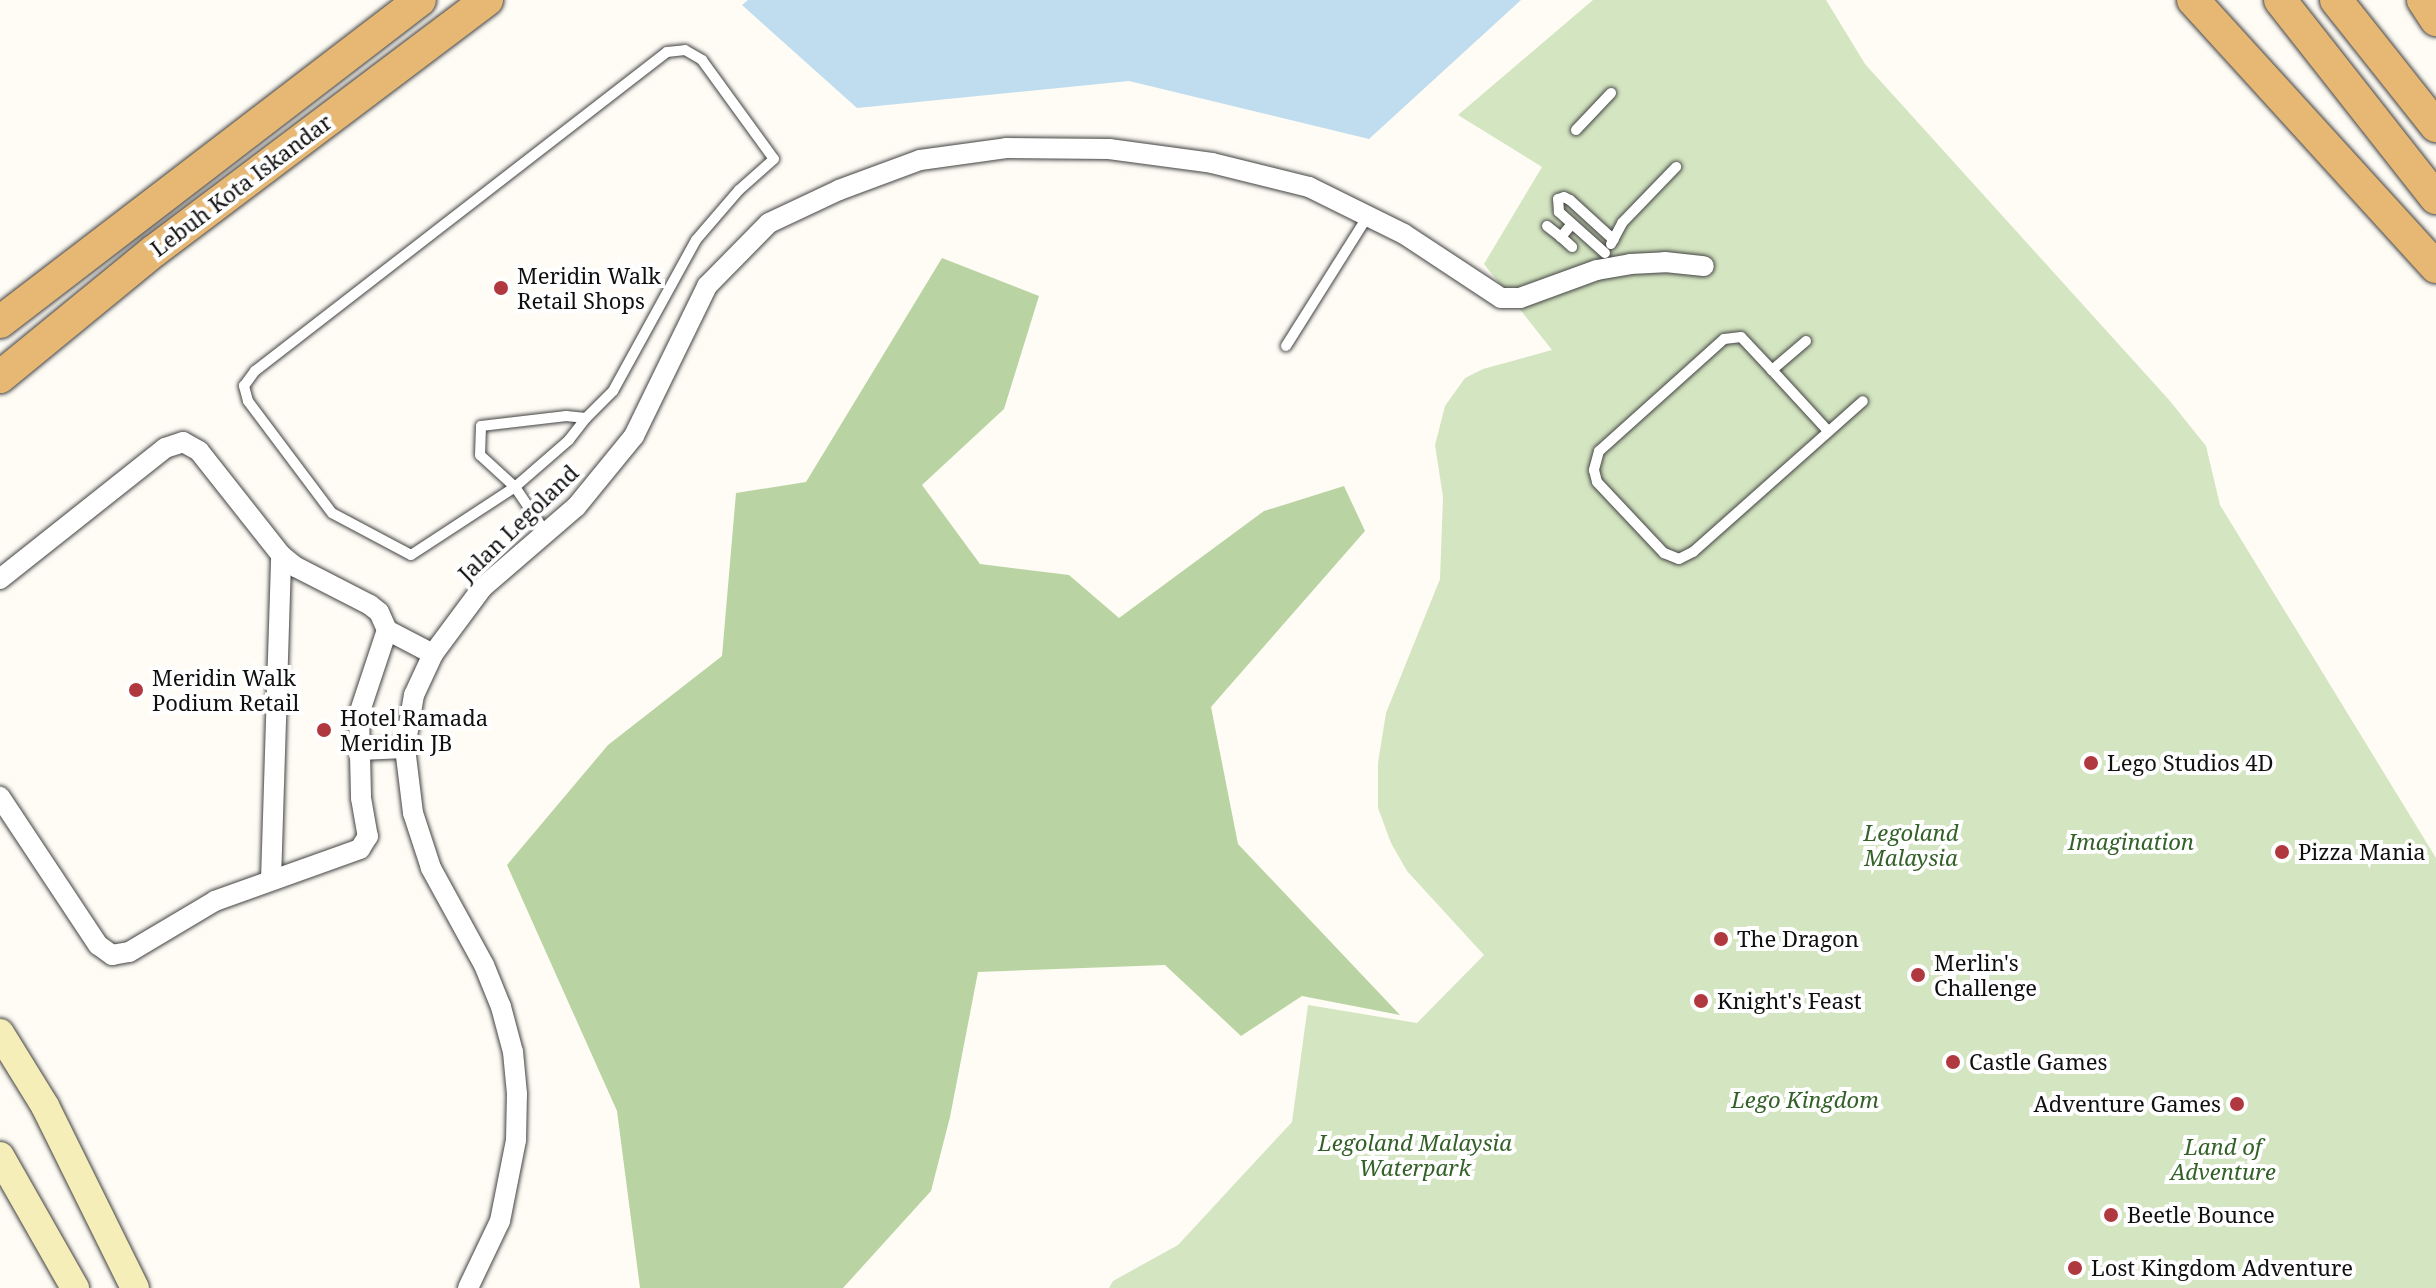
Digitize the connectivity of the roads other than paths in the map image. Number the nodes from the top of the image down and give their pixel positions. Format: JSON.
{"nodes":[{"id":1,"x":420,"y":0,"type":"edge"},
{"id":2,"x":487,"y":0,"type":"edge"},
{"id":3,"x":2193,"y":0,"type":"edge"},
{"id":4,"x":2280,"y":0,"type":"edge"},
{"id":5,"x":2336,"y":0,"type":"edge"},
{"id":6,"x":2423,"y":0,"type":"edge"},
{"id":7,"x":2436,"y":20,"type":"edge"},
{"id":8,"x":1611,"y":93,"type":"dead end"},
{"id":9,"x":2436,"y":126,"type":"edge"},
{"id":10,"x":1576,"y":130,"type":"dead end"},
{"id":11,"x":1676,"y":167,"type":"dead end"},
{"id":12,"x":2436,"y":198,"type":"edge"},
{"id":13,"x":1368,"y":216,"type":"junction"},
{"id":14,"x":1571,"y":225,"type":"junction"},
{"id":15,"x":1547,"y":226,"type":"dead end"},
{"id":16,"x":1561,"y":237,"type":"junction"},
{"id":17,"x":1614,"y":240,"type":"junction"},
{"id":18,"x":1572,"y":247,"type":"dead end"},
{"id":19,"x":1601,"y":262,"type":"junction"},
{"id":20,"x":1704,"y":266,"type":"dead end"},
{"id":21,"x":2436,"y":267,"type":"edge"},
{"id":22,"x":15,"y":303,"type":"edge"},
{"id":23,"x":0,"y":322,"type":"edge"},
{"id":24,"x":1806,"y":341,"type":"dead end"},
{"id":25,"x":1286,"y":346,"type":"dead end"},
{"id":26,"x":1772,"y":370,"type":"junction"},
{"id":27,"x":0,"y":377,"type":"edge"},
{"id":28,"x":1863,"y":401,"type":"dead end"},
{"id":29,"x":586,"y":418,"type":"junction"},
{"id":30,"x":1828,"y":431,"type":"junction"},
{"id":31,"x":515,"y":487,"type":"junction"},
{"id":32,"x":546,"y":533,"type":"junction"},
{"id":33,"x":281,"y":555,"type":"junction"},
{"id":34,"x":0,"y":579,"type":"edge"},
{"id":35,"x":387,"y":630,"type":"junction"},
{"id":36,"x":433,"y":654,"type":"junction"},
{"id":37,"x":405,"y":748,"type":"junction"},
{"id":38,"x":359,"y":750,"type":"junction"},
{"id":39,"x":0,"y":797,"type":"edge"},
{"id":40,"x":271,"y":880,"type":"junction"},
{"id":41,"x":0,"y":1033,"type":"edge"},
{"id":42,"x":0,"y":1156,"type":"edge"},
{"id":43,"x":75,"y":1288,"type":"edge"},
{"id":44,"x":135,"y":1288,"type":"edge"},
{"id":45,"x":468,"y":1288,"type":"edge"}],
"edges":[{"from":1,"to":22,"type":"highway","name":"Lebuh Kota Iskandar"},
{"from":2,"to":27,"type":"highway","name":"Lebuh Kota Iskandar"},
{"from":3,"to":21,"type":"highway"},
{"from":4,"to":12,"type":"highway"},
{"from":5,"to":9,"type":"highway"},
{"from":6,"to":7,"type":"highway"},
{"from":8,"to":10,"type":"lane"},
{"from":11,"to":17,"type":"lane"},
{"from":13,"to":19,"type":"street","name":"Jalan Legoland"},
{"from":13,"to":25,"type":"lane"},
{"from":13,"to":32,"type":"street","name":"Jalan Legoland"},
{"from":14,"to":16,"type":"lane"},
{"from":14,"to":17,"type":"lane"},
{"from":14,"to":19,"type":"lane"},
{"from":15,"to":16,"type":"lane"},
{"from":16,"to":18,"type":"lane"},
{"from":17,"to":19,"type":"lane"},
{"from":19,"to":20,"type":"street"},
{"from":22,"to":23,"type":"highway","name":"Lebuh Kota Iskandar"},
{"from":24,"to":26,"type":"lane"},
{"from":26,"to":30,"type":"lane"},
{"from":26,"to":30,"type":"lane"},
{"from":28,"to":30,"type":"lane"},
{"from":29,"to":31,"type":"lane"},
{"from":29,"to":31,"type":"lane"},
{"from":29,"to":31,"type":"lane"},
{"from":31,"to":32,"type":"lane"},
{"from":32,"to":36,"type":"street","name":"Jalan Legoland"},
{"from":33,"to":34,"type":"street"},
{"from":33,"to":35,"type":"street"},
{"from":33,"to":40,"type":"street"},
{"from":35,"to":36,"type":"street"},
{"from":35,"to":38,"type":"street"},
{"from":36,"to":37,"type":"street","name":"Jalan Legoland"},
{"from":37,"to":38,"type":"street"},
{"from":37,"to":45,"type":"street","name":"Jalan Legoland"},
{"from":38,"to":40,"type":"street"},
{"from":39,"to":40,"type":"street"},
{"from":41,"to":44,"type":"main road"},
{"from":42,"to":43,"type":"main road"}]}
